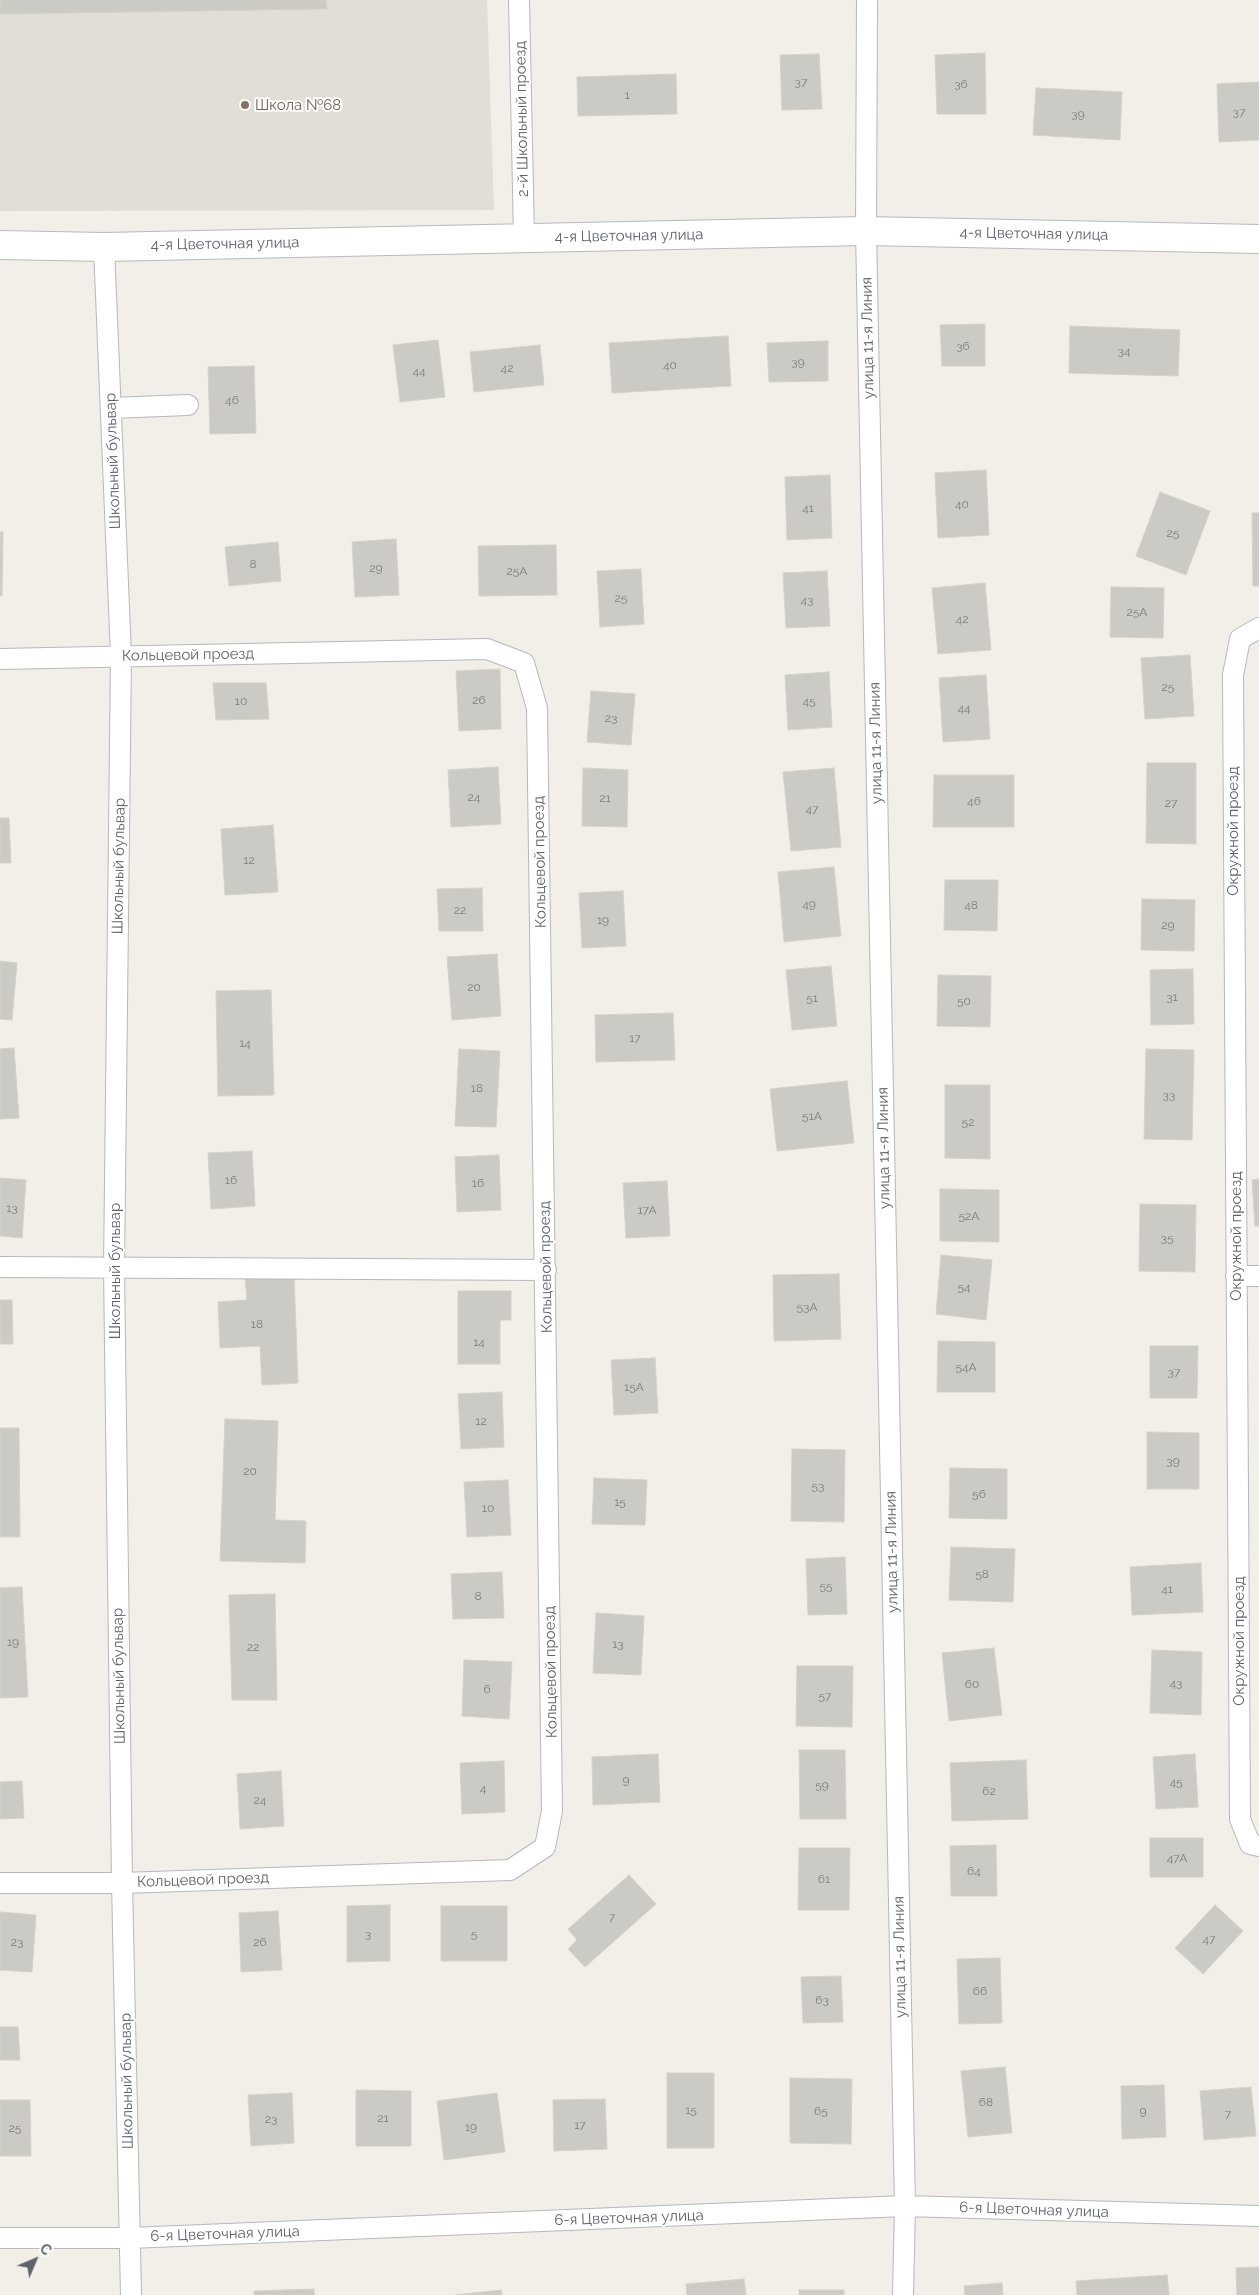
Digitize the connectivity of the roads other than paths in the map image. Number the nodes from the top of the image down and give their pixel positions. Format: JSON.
{"nodes":[{"id":1,"x":519,"y":0,"type":"edge"},
{"id":2,"x":867,"y":0,"type":"edge"},
{"id":3,"x":866,"y":231,"type":"junction"},
{"id":4,"x":524,"y":237,"type":"junction"},
{"id":5,"x":1259,"y":239,"type":"edge"},
{"id":6,"x":0,"y":245,"type":"edge"},
{"id":7,"x":104,"y":247,"type":"junction"},
{"id":8,"x":188,"y":405,"type":"dead end"},
{"id":9,"x":111,"y":408,"type":"junction"},
{"id":10,"x":1259,"y":628,"type":"edge"},
{"id":11,"x":121,"y":656,"type":"junction"},
{"id":12,"x":0,"y":658,"type":"edge"},
{"id":13,"x":0,"y":1267,"type":"edge"},
{"id":14,"x":114,"y":1268,"type":"junction"},
{"id":15,"x":546,"y":1270,"type":"junction"},
{"id":16,"x":1236,"y":1276,"type":"junction"},
{"id":17,"x":1259,"y":1276,"type":"edge"},
{"id":18,"x":1259,"y":1846,"type":"edge"},
{"id":19,"x":0,"y":1883,"type":"edge"},
{"id":20,"x":122,"y":1883,"type":"junction"},
{"id":21,"x":905,"y":2206,"type":"junction"},
{"id":22,"x":1259,"y":2216,"type":"edge"},
{"id":23,"x":0,"y":2238,"type":"edge"},
{"id":24,"x":130,"y":2238,"type":"junction"},
{"id":25,"x":130,"y":2295,"type":"edge"},
{"id":26,"x":903,"y":2295,"type":"edge"}],
"edges":[{"from":1,"to":4,"type":"lane","name":"2-й Школьный проезд"},
{"from":2,"to":3,"type":"lane","name":"улица 11-я Линия"},
{"from":3,"to":4,"type":"street","name":"4-я Цветочная улица"},
{"from":3,"to":5,"type":"street","name":"4-я Цветочная улица"},
{"from":3,"to":21,"type":"lane","name":"улица 11-я Линия"},
{"from":4,"to":7,"type":"street","name":"4-я Цветочная улица"},
{"from":6,"to":7,"type":"street","name":"4-я Цветочная улица"},
{"from":7,"to":9,"type":"lane","name":"Школьный бульвар"},
{"from":8,"to":9,"type":"lane"},
{"from":9,"to":11,"type":"lane","name":"Школьный бульвар"},
{"from":10,"to":16,"type":"lane","name":"Окружной проезд"},
{"from":11,"to":12,"type":"lane","name":"Кольцевой проезд"},
{"from":11,"to":14,"type":"lane","name":"Школьный бульвар"},
{"from":11,"to":15,"type":"lane","name":"Кольцевой проезд"},
{"from":13,"to":14,"type":"lane"},
{"from":14,"to":15,"type":"lane"},
{"from":14,"to":20,"type":"lane","name":"Школьный бульвар"},
{"from":15,"to":20,"type":"lane","name":"Кольцевой проезд"},
{"from":16,"to":17,"type":"lane"},
{"from":16,"to":18,"type":"lane","name":"Окружной проезд"},
{"from":19,"to":20,"type":"lane","name":"Кольцевой проезд"},
{"from":20,"to":24,"type":"lane","name":"Школьный бульвар"},
{"from":21,"to":22,"type":"lane","name":"6-я Цветочная улица"},
{"from":21,"to":24,"type":"lane","name":"6-я Цветочная улица"},
{"from":21,"to":26,"type":"lane","name":"улица 11-я Линия"},
{"from":23,"to":24,"type":"lane","name":"6-я Цветочная улица"},
{"from":24,"to":25,"type":"lane","name":"Школьный бульвар"}]}
